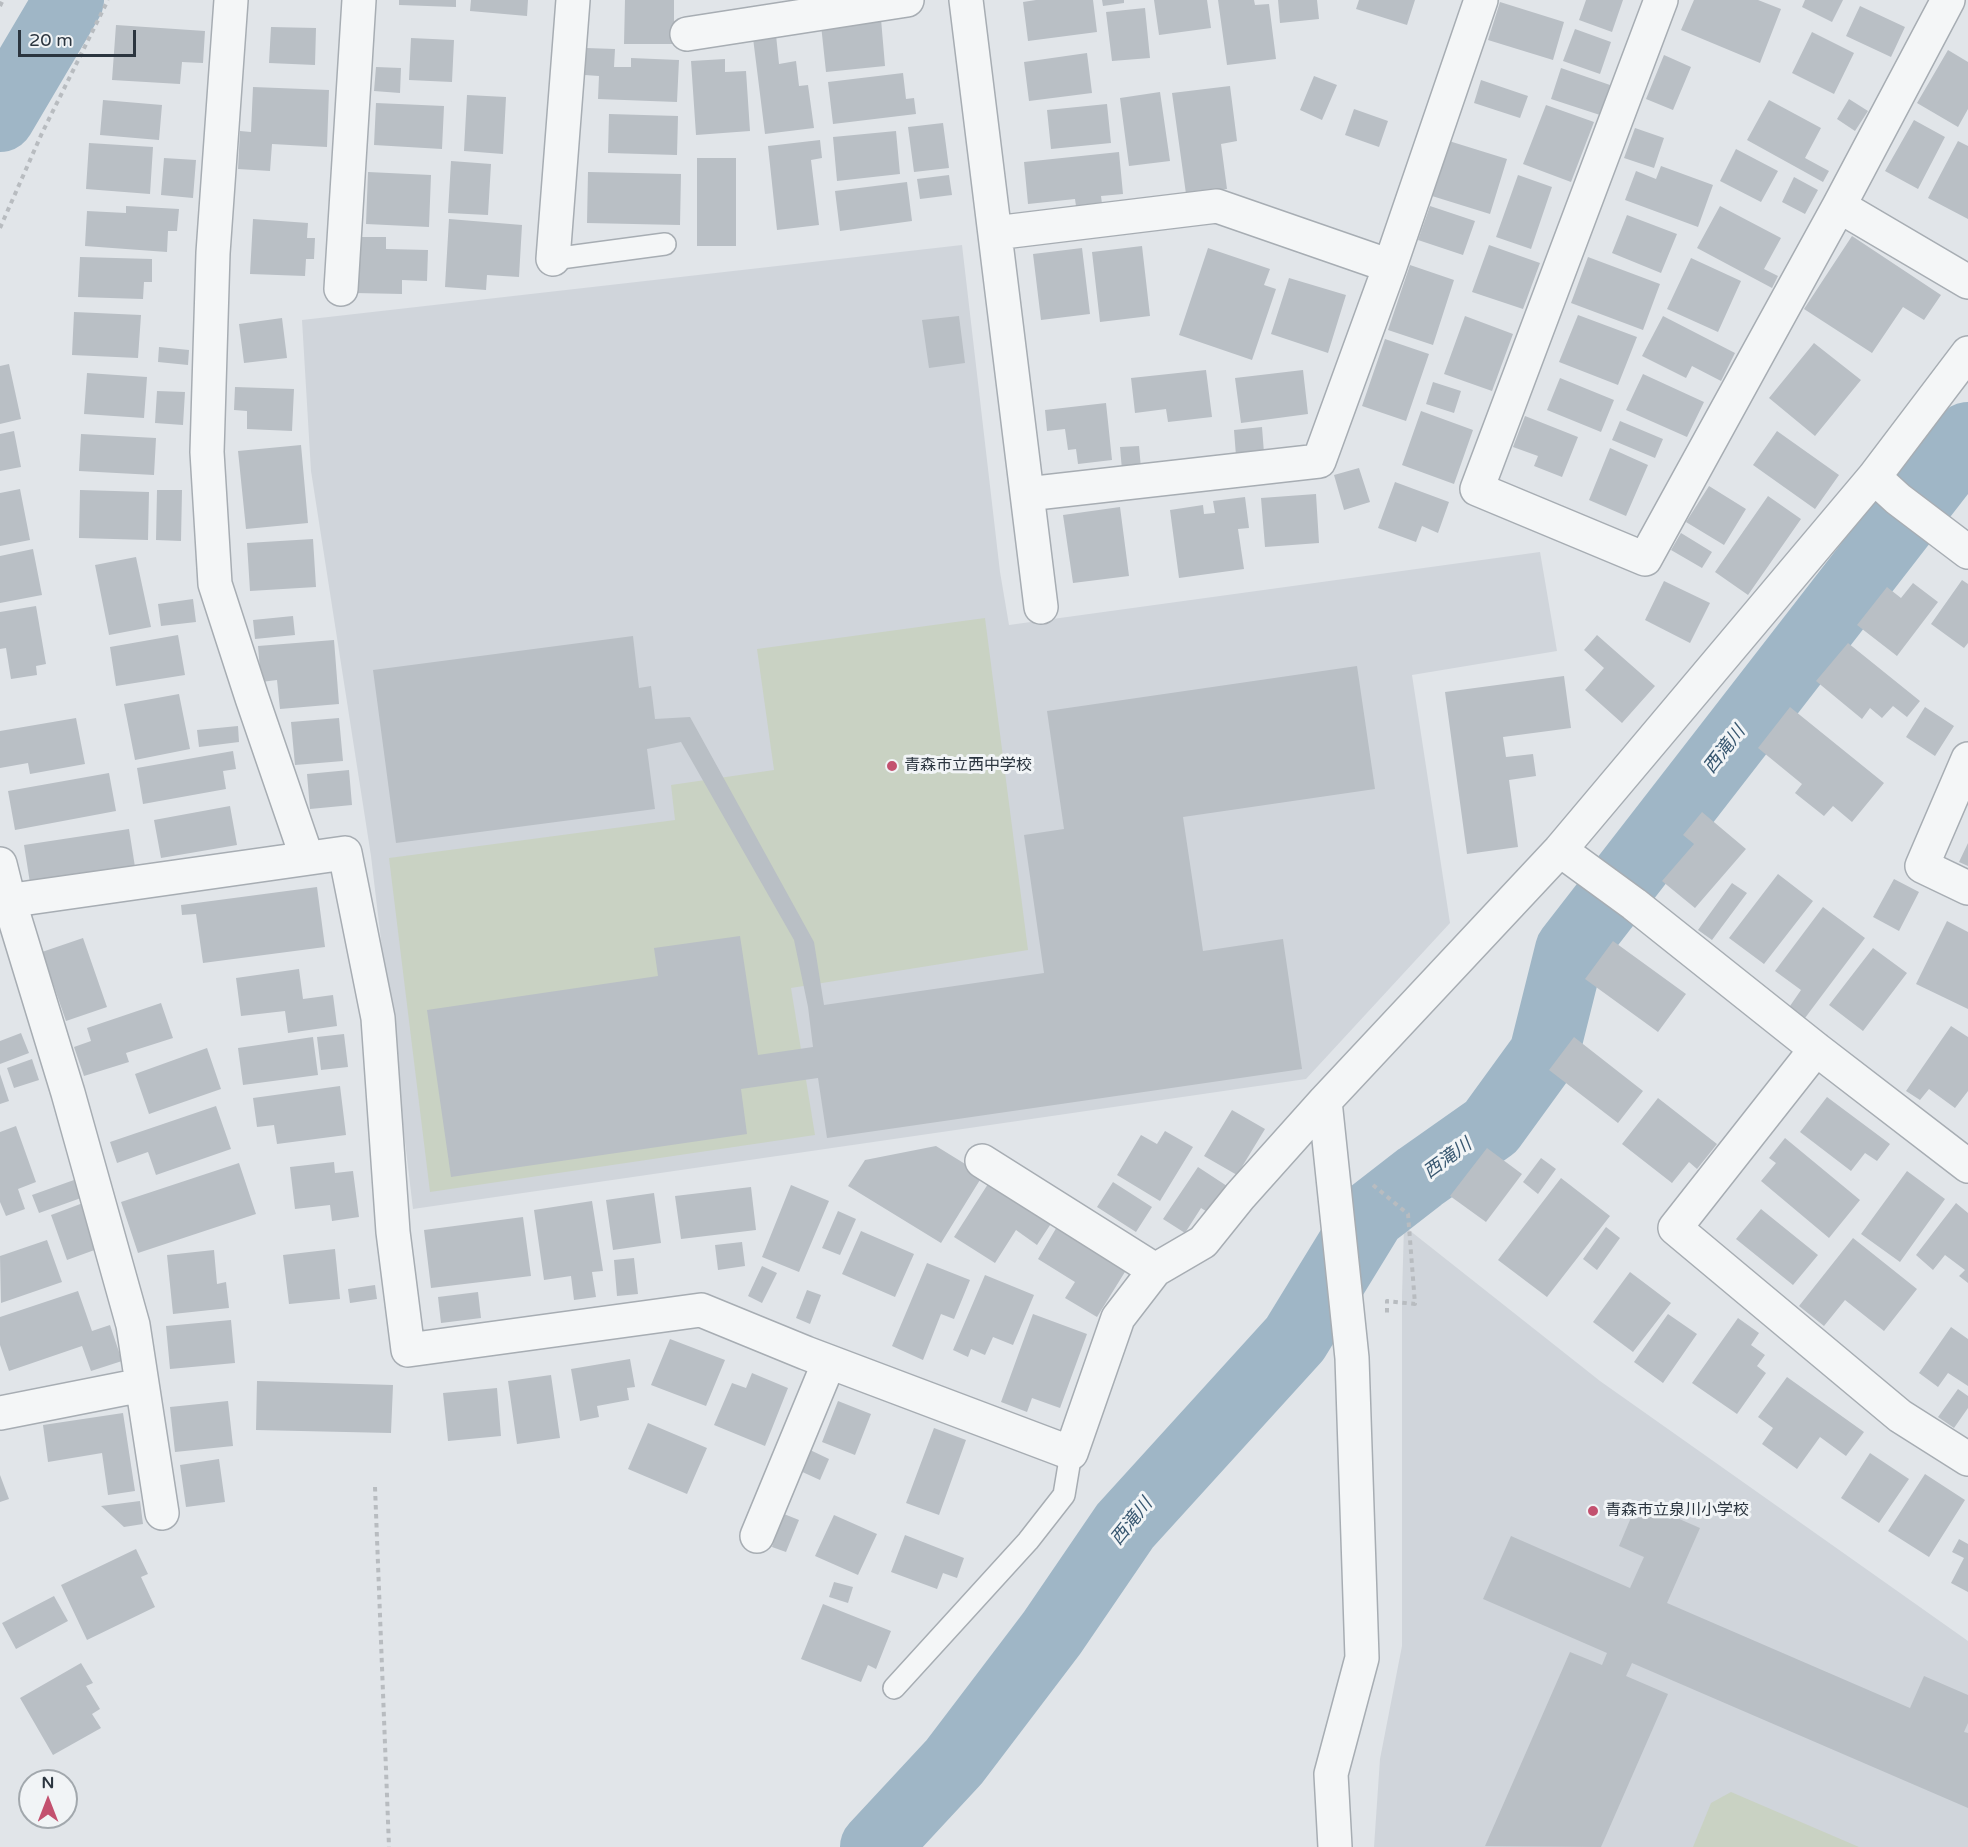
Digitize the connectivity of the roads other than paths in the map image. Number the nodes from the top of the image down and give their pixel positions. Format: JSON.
{"nodes":[{"id":1,"x":231,"y":0,"type":"edge"},
{"id":2,"x":359,"y":0,"type":"edge"},
{"id":3,"x":573,"y":0,"type":"edge"},
{"id":4,"x":907,"y":0,"type":"edge"},
{"id":5,"x":966,"y":0,"type":"edge"},
{"id":6,"x":1481,"y":0,"type":"edge"},
{"id":7,"x":1661,"y":0,"type":"edge"},
{"id":8,"x":1948,"y":0,"type":"edge"},
{"id":9,"x":1964,"y":0,"type":"edge"},
{"id":10,"x":1968,"y":2,"type":"edge"},
{"id":11,"x":687,"y":34,"type":"dead end"},
{"id":12,"x":1839,"y":206,"type":"junction"},
{"id":13,"x":995,"y":232,"type":"junction"},
{"id":14,"x":665,"y":244,"type":"dead end"},
{"id":15,"x":553,"y":259,"type":"joint"},
{"id":16,"x":1390,"y":266,"type":"junction"},
{"id":17,"x":1968,"y":282,"type":"edge"},
{"id":18,"x":341,"y":289,"type":"dead end"},
{"id":19,"x":1968,"y":353,"type":"edge"},
{"id":20,"x":1874,"y":477,"type":"junction"},
{"id":21,"x":1027,"y":494,"type":"junction"},
{"id":22,"x":1968,"y":552,"type":"edge"},
{"id":23,"x":1041,"y":607,"type":"dead end"},
{"id":24,"x":1968,"y":759,"type":"edge"},
{"id":25,"x":1560,"y":850,"type":"junction"},
{"id":26,"x":307,"y":858,"type":"junction"},
{"id":27,"x":0,"y":864,"type":"edge"},
{"id":28,"x":1968,"y":888,"type":"edge"},
{"id":29,"x":4,"y":901,"type":"edge"},
{"id":30,"x":1816,"y":1049,"type":"junction"},
{"id":31,"x":1325,"y":1101,"type":"junction"},
{"id":32,"x":982,"y":1161,"type":"dead end"},
{"id":33,"x":1968,"y":1166,"type":"edge"},
{"id":34,"x":1155,"y":1270,"type":"junction"},
{"id":35,"x":829,"y":1362,"type":"junction"},
{"id":36,"x":142,"y":1385,"type":"junction"},
{"id":37,"x":0,"y":1413,"type":"edge"},
{"id":38,"x":1071,"y":1454,"type":"junction"},
{"id":39,"x":1968,"y":1458,"type":"edge"},
{"id":40,"x":162,"y":1513,"type":"dead end"},
{"id":41,"x":757,"y":1536,"type":"dead end"},
{"id":42,"x":894,"y":1688,"type":"dead end"},
{"id":43,"x":1335,"y":1847,"type":"edge"}],
"edges":[{"from":1,"to":26,"type":"street"},
{"from":2,"to":18,"type":"street"},
{"from":3,"to":15,"type":"street"},
{"from":4,"to":11,"type":"street"},
{"from":5,"to":13,"type":"street"},
{"from":6,"to":16,"type":"street"},
{"from":7,"to":12,"type":"street"},
{"from":8,"to":12,"type":"street"},
{"from":9,"to":10,"type":"street"},
{"from":12,"to":17,"type":"street"},
{"from":13,"to":16,"type":"street"},
{"from":13,"to":21,"type":"street"},
{"from":14,"to":15,"type":"lane"},
{"from":16,"to":21,"type":"street"},
{"from":19,"to":20,"type":"street"},
{"from":20,"to":22,"type":"street"},
{"from":20,"to":25,"type":"street"},
{"from":21,"to":23,"type":"street"},
{"from":24,"to":28,"type":"street"},
{"from":25,"to":30,"type":"street"},
{"from":25,"to":31,"type":"street"},
{"from":26,"to":29,"type":"street"},
{"from":26,"to":35,"type":"street"},
{"from":27,"to":29,"type":"street"},
{"from":29,"to":36,"type":"street"},
{"from":30,"to":33,"type":"street"},
{"from":30,"to":39,"type":"street"},
{"from":31,"to":34,"type":"street"},
{"from":31,"to":43,"type":"street"},
{"from":32,"to":34,"type":"street"},
{"from":34,"to":38,"type":"street"},
{"from":35,"to":38,"type":"street"},
{"from":35,"to":41,"type":"street"},
{"from":36,"to":37,"type":"street"},
{"from":36,"to":40,"type":"street"},
{"from":38,"to":42,"type":"lane"}]}
